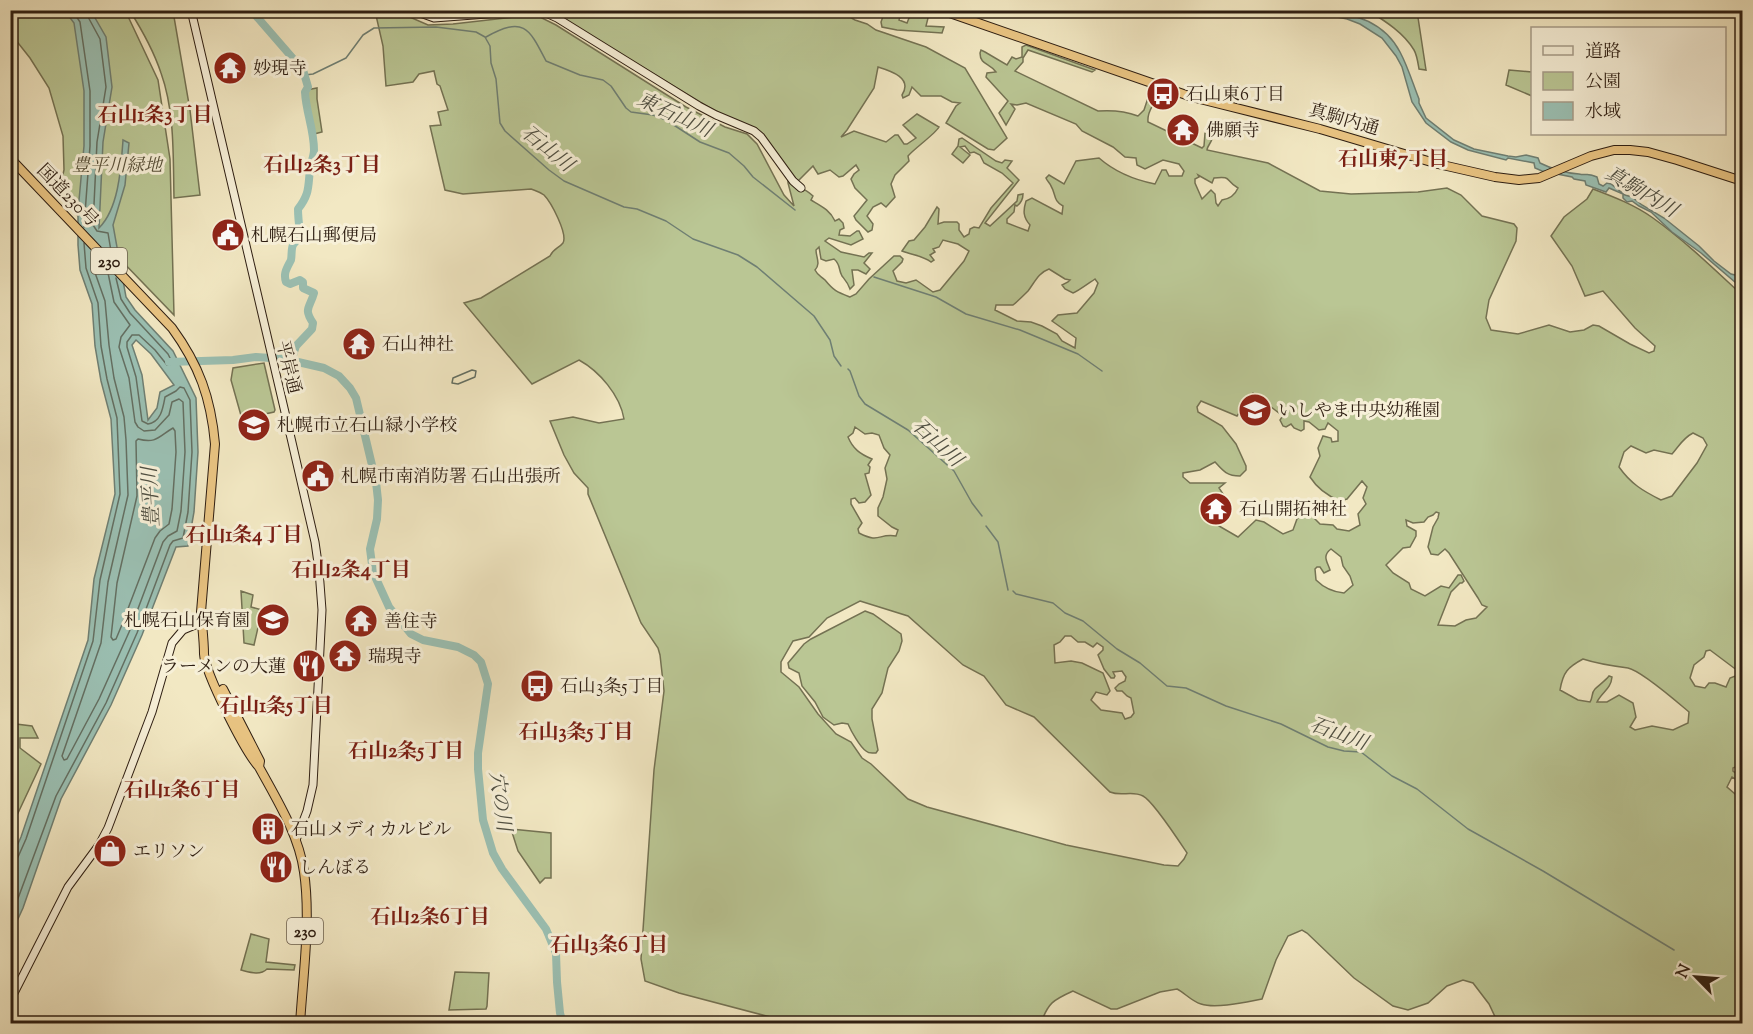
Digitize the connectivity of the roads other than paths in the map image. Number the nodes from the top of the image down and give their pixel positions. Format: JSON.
{"nodes":[{"id":1,"x":191,"y":10,"type":"edge"},
{"id":2,"x":412,"y":10,"type":"edge"},
{"id":3,"x":941,"y":10,"type":"edge"},
{"id":4,"x":10,"y":158,"type":"edge"},
{"id":5,"x":1743,"y":181,"type":"edge"},
{"id":6,"x":801,"y":188,"type":"dead end"},
{"id":7,"x":202,"y":622,"type":"junction"},
{"id":8,"x":296,"y":840,"type":"junction"},
{"id":9,"x":10,"y":1001,"type":"edge"},
{"id":10,"x":300,"y":1023,"type":"edge"}],
"edges":[{"from":1,"to":8,"type":"street","name":"平岸通"},
{"from":2,"to":6,"type":"street"},
{"from":3,"to":5,"type":"highway","name":"真駒内通"},
{"from":4,"to":7,"type":"highway","name":"国道230号","number":"230"},
{"from":7,"to":8,"type":"highway","name":"国道230号","number":"230"},
{"from":7,"to":9,"type":"street"},
{"from":8,"to":10,"type":"highway","name":"国道230号","number":"230"}]}
